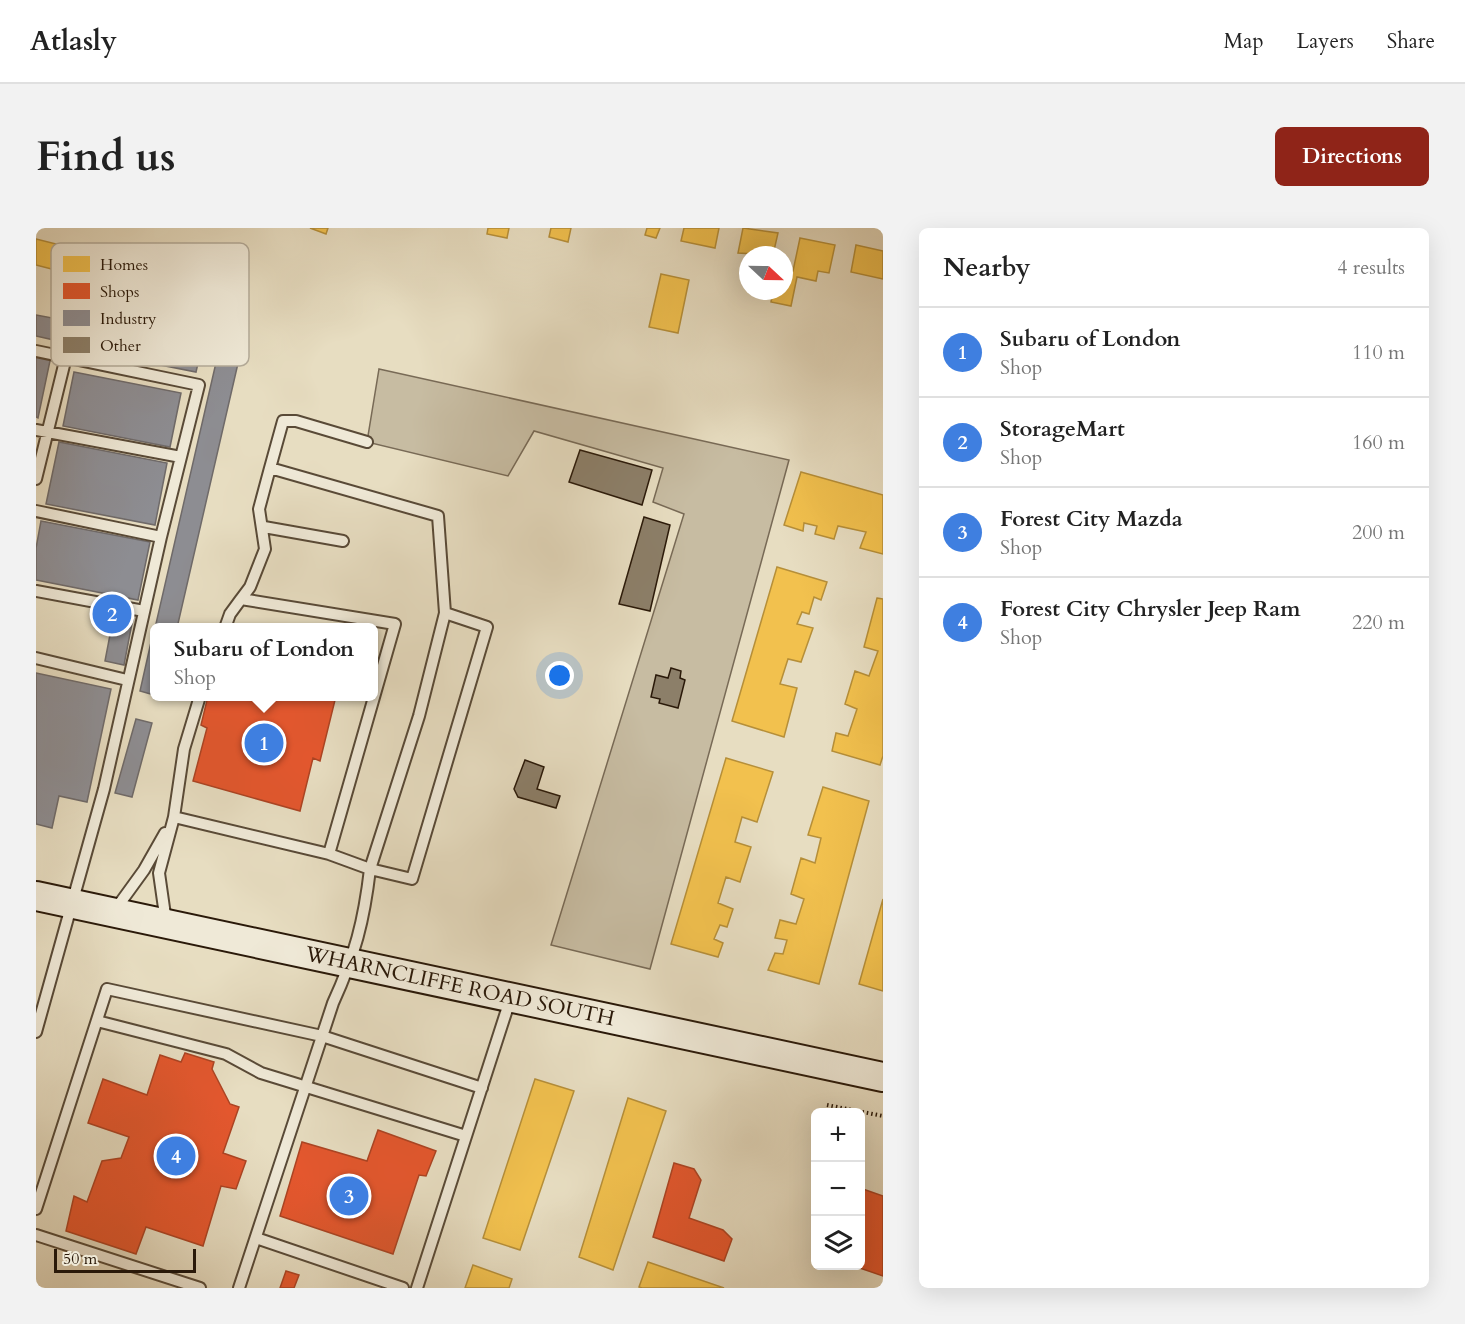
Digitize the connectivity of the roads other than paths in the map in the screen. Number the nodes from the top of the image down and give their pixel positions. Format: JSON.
{"nodes":[{"id":1,"x":36,"y":351,"type":"edge"},
{"id":2,"x":51,"y":354,"type":"edge"},
{"id":3,"x":64,"y":366,"type":"edge"},
{"id":4,"x":108,"y":366,"type":"edge"},
{"id":5,"x":36,"y":430,"type":"edge"},
{"id":6,"x":48,"y":432,"type":"junction"},
{"id":7,"x":367,"y":442,"type":"dead end"},
{"id":8,"x":181,"y":457,"type":"junction"},
{"id":9,"x":270,"y":468,"type":"junction"},
{"id":10,"x":36,"y":479,"type":"edge"},
{"id":11,"x":36,"y":511,"type":"edge"},
{"id":12,"x":264,"y":527,"type":"junction"},
{"id":13,"x":161,"y":537,"type":"junction"},
{"id":14,"x":343,"y":541,"type":"dead end"},
{"id":15,"x":36,"y":591,"type":"edge"},
{"id":16,"x":241,"y":599,"type":"junction"},
{"id":17,"x":144,"y":611,"type":"junction"},
{"id":18,"x":445,"y":613,"type":"junction"},
{"id":19,"x":227,"y":623,"type":"edge"},
{"id":20,"x":36,"y":658,"type":"edge"},
{"id":21,"x":378,"y":674,"type":"edge"},
{"id":22,"x":127,"y":680,"type":"junction"},
{"id":23,"x":198,"y":701,"type":"edge"},
{"id":24,"x":370,"y":701,"type":"edge"},
{"id":25,"x":174,"y":817,"type":"junction"},
{"id":26,"x":329,"y":854,"type":"junction"},
{"id":27,"x":370,"y":869,"type":"junction"},
{"id":28,"x":36,"y":896,"type":"edge"},
{"id":29,"x":72,"y":903,"type":"junction"},
{"id":30,"x":113,"y":912,"type":"junction"},
{"id":31,"x":166,"y":922,"type":"junction"},
{"id":32,"x":351,"y":963,"type":"junction"},
{"id":33,"x":511,"y":997,"type":"junction"},
{"id":34,"x":41,"y":999,"type":"edge"},
{"id":35,"x":97,"y":1021,"type":"junction"},
{"id":36,"x":36,"y":1032,"type":"edge"},
{"id":37,"x":322,"y":1036,"type":"junction"},
{"id":38,"x":883,"y":1077,"type":"edge"},
{"id":39,"x":306,"y":1086,"type":"junction"},
{"id":40,"x":482,"y":1088,"type":"junction"},
{"id":41,"x":466,"y":1136,"type":"junction"},
{"id":42,"x":36,"y":1209,"type":"edge"},
{"id":43,"x":36,"y":1235,"type":"edge"},
{"id":44,"x":256,"y":1238,"type":"junction"},
{"id":45,"x":200,"y":1288,"type":"edge"},
{"id":46,"x":239,"y":1288,"type":"edge"},
{"id":47,"x":403,"y":1288,"type":"edge"},
{"id":48,"x":417,"y":1288,"type":"edge"}],
"edges":[{"from":1,"to":2,"type":"lane"},
{"from":3,"to":6,"type":"lane"},
{"from":4,"to":8,"type":"lane"},
{"from":5,"to":6,"type":"lane"},
{"from":6,"to":8,"type":"lane"},
{"from":6,"to":10,"type":"lane"},
{"from":7,"to":9,"type":"lane"},
{"from":8,"to":13,"type":"lane"},
{"from":9,"to":12,"type":"lane"},
{"from":9,"to":18,"type":"lane"},
{"from":11,"to":13,"type":"lane"},
{"from":12,"to":14,"type":"lane"},
{"from":12,"to":16,"type":"lane"},
{"from":13,"to":17,"type":"lane"},
{"from":15,"to":17,"type":"lane"},
{"from":16,"to":19,"type":"lane"},
{"from":16,"to":21,"type":"lane"},
{"from":17,"to":22,"type":"lane"},
{"from":18,"to":27,"type":"lane"},
{"from":18,"to":27,"type":"lane"},
{"from":20,"to":22,"type":"lane"},
{"from":22,"to":29,"type":"lane"},
{"from":23,"to":25,"type":"lane"},
{"from":24,"to":26,"type":"lane"},
{"from":25,"to":26,"type":"lane"},
{"from":25,"to":30,"type":"lane"},
{"from":25,"to":31,"type":"lane"},
{"from":26,"to":27,"type":"lane"},
{"from":27,"to":32,"type":"lane"},
{"from":28,"to":29,"type":"main road","name":"WHARNCLIFFE ROAD SOUTH"},
{"from":29,"to":30,"type":"main road","name":"WHARNCLIFFE ROAD SOUTH"},
{"from":29,"to":34,"type":"lane"},
{"from":30,"to":31,"type":"main road","name":"WHARNCLIFFE ROAD SOUTH"},
{"from":31,"to":32,"type":"main road","name":"WHARNCLIFFE ROAD SOUTH"},
{"from":32,"to":33,"type":"main road","name":"WHARNCLIFFE ROAD SOUTH"},
{"from":32,"to":37,"type":"lane"},
{"from":33,"to":38,"type":"main road","name":"WHARNCLIFFE ROAD SOUTH"},
{"from":33,"to":40,"type":"lane"},
{"from":34,"to":36,"type":"lane"},
{"from":35,"to":37,"type":"lane"},
{"from":35,"to":39,"type":"lane"},
{"from":35,"to":42,"type":"lane"},
{"from":37,"to":39,"type":"lane"},
{"from":37,"to":40,"type":"lane"},
{"from":39,"to":41,"type":"lane"},
{"from":39,"to":44,"type":"lane"},
{"from":40,"to":41,"type":"lane"},
{"from":41,"to":48,"type":"lane"},
{"from":43,"to":45,"type":"lane"},
{"from":44,"to":46,"type":"lane"},
{"from":44,"to":47,"type":"lane"}]}
